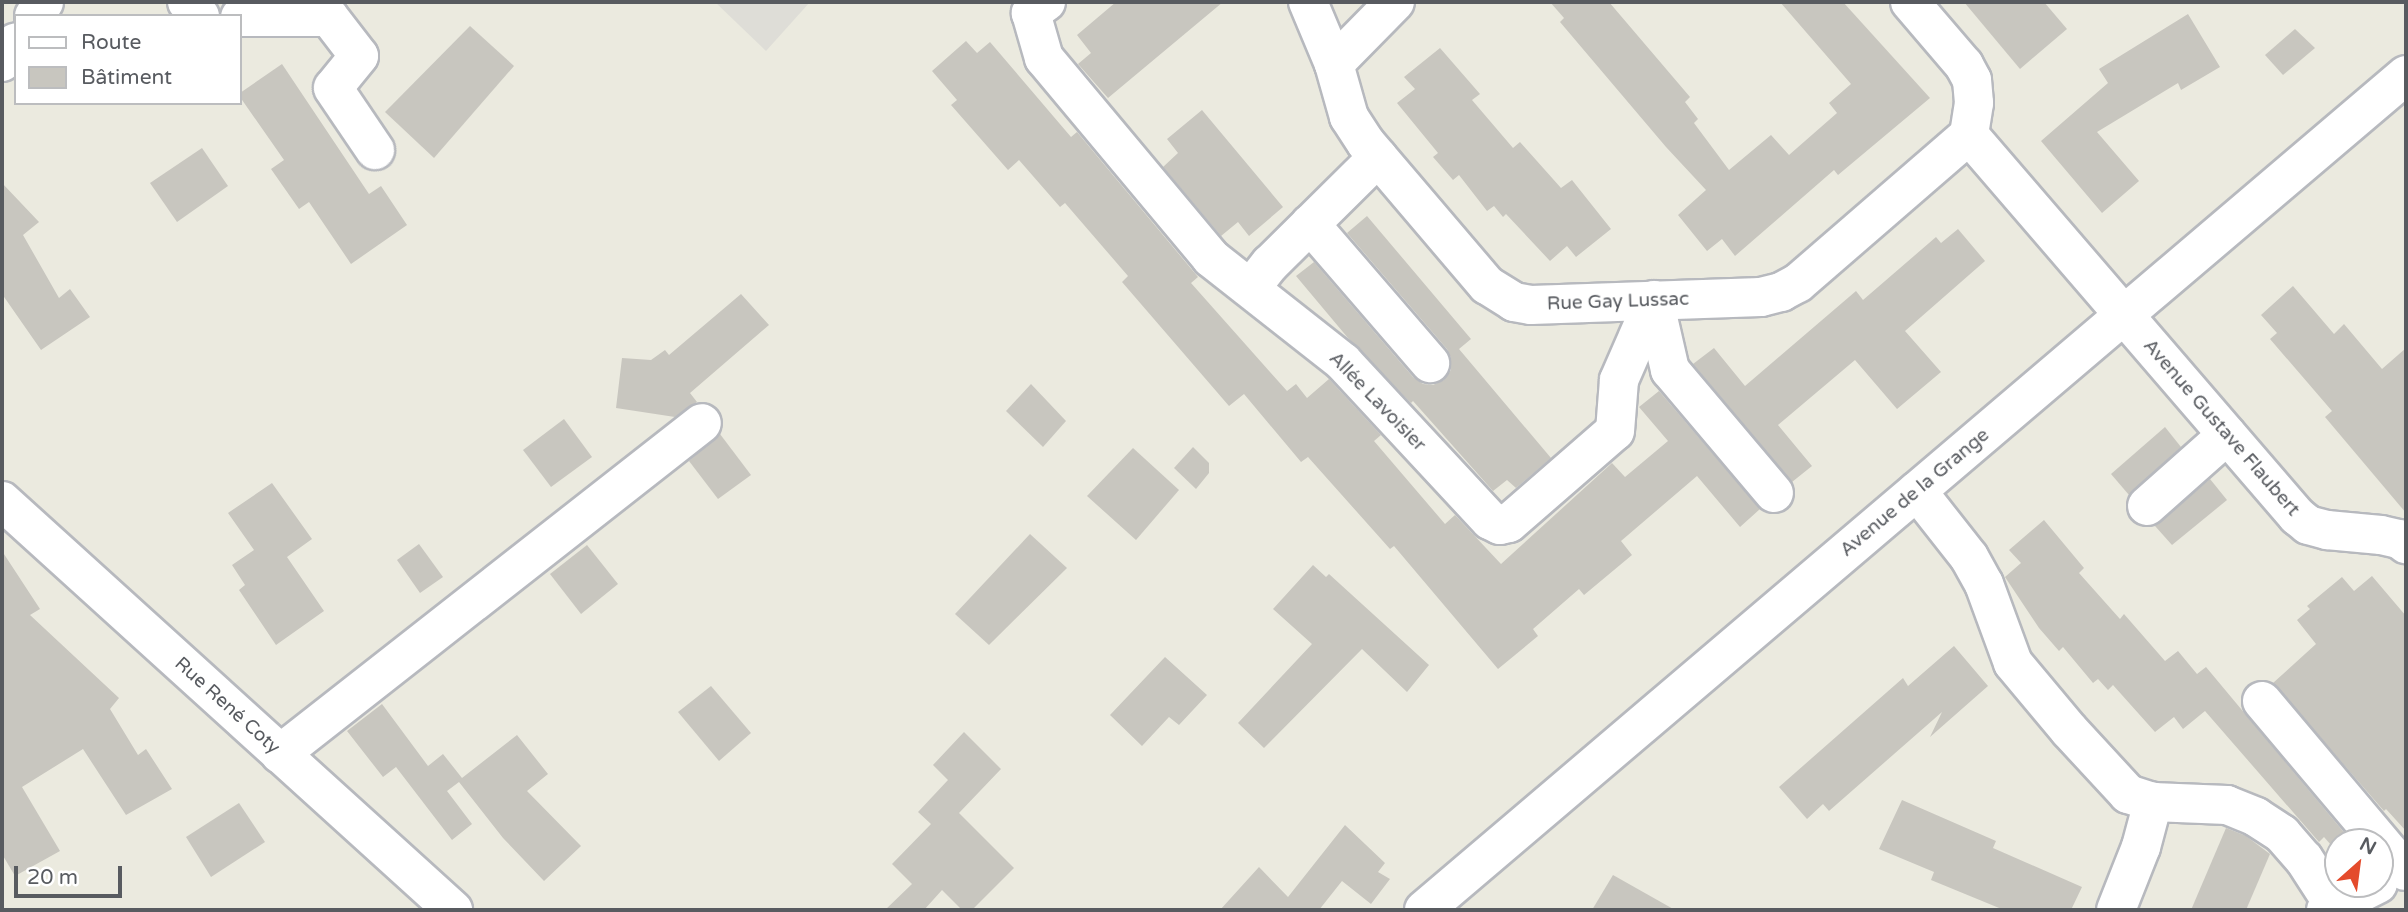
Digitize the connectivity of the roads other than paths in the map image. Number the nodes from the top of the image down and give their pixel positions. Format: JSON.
{"nodes":[{"id":1,"x":1046,"y":2,"type":"edge"},
{"id":2,"x":1308,"y":2,"type":"edge"},
{"id":3,"x":1395,"y":2,"type":"edge"},
{"id":4,"x":1910,"y":2,"type":"edge"},
{"id":5,"x":242,"y":17,"type":"edge"},
{"id":6,"x":14,"y":45,"type":"edge"},
{"id":7,"x":2,"y":62,"type":"edge"},
{"id":8,"x":1335,"y":64,"type":"junction"},
{"id":9,"x":2406,"y":75,"type":"edge"},
{"id":10,"x":1969,"y":135,"type":"junction"},
{"id":11,"x":375,"y":149,"type":"dead end"},
{"id":12,"x":1378,"y":157,"type":"junction"},
{"id":13,"x":1310,"y":224,"type":"junction"},
{"id":14,"x":1251,"y":288,"type":"junction"},
{"id":15,"x":1654,"y":300,"type":"junction"},
{"id":16,"x":2123,"y":316,"type":"junction"},
{"id":17,"x":1430,"y":363,"type":"dead end"},
{"id":18,"x":702,"y":423,"type":"dead end"},
{"id":19,"x":2227,"y":435,"type":"junction"},
{"id":20,"x":1917,"y":491,"type":"junction"},
{"id":21,"x":1774,"y":493,"type":"dead end"},
{"id":22,"x":2,"y":500,"type":"edge"},
{"id":23,"x":2147,"y":506,"type":"dead end"},
{"id":24,"x":2406,"y":544,"type":"edge"},
{"id":25,"x":2262,"y":701,"type":"dead end"},
{"id":26,"x":280,"y":754,"type":"junction"},
{"id":27,"x":2153,"y":802,"type":"junction"},
{"id":28,"x":2356,"y":828,"type":"edge"},
{"id":29,"x":2351,"y":898,"type":"edge"},
{"id":30,"x":2332,"y":908,"type":"edge"},
{"id":31,"x":453,"y":910,"type":"edge"},
{"id":32,"x":1424,"y":910,"type":"edge"},
{"id":33,"x":2116,"y":910,"type":"edge"}],
"edges":[{"from":1,"to":14,"type":"street","name":"Allée Lavoisier"},
{"from":2,"to":8,"type":"street","name":"Rue Gay Lussac"},
{"from":3,"to":8,"type":"street"},
{"from":4,"to":10,"type":"street"},
{"from":5,"to":11,"type":"street"},
{"from":6,"to":7,"type":"street"},
{"from":8,"to":12,"type":"street","name":"Rue Gay Lussac"},
{"from":9,"to":16,"type":"street","name":"Avenue de la Grange"},
{"from":10,"to":15,"type":"street","name":"Rue Gay Lussac"},
{"from":10,"to":16,"type":"street","name":"Avenue Gustave Flaubert"},
{"from":12,"to":13,"type":"street"},
{"from":12,"to":15,"type":"street","name":"Rue Gay Lussac"},
{"from":13,"to":14,"type":"street"},
{"from":13,"to":17,"type":"street"},
{"from":14,"to":15,"type":"street","name":"Allée Lavoisier"},
{"from":15,"to":21,"type":"street"},
{"from":16,"to":19,"type":"street","name":"Avenue Gustave Flaubert"},
{"from":16,"to":20,"type":"street","name":"Avenue de la Grange"},
{"from":18,"to":26,"type":"street"},
{"from":19,"to":23,"type":"street"},
{"from":19,"to":24,"type":"street","name":"Avenue Gustave Flaubert"},
{"from":20,"to":27,"type":"street"},
{"from":20,"to":32,"type":"street","name":"Avenue de la Grange"},
{"from":22,"to":26,"type":"street","name":"Rue René Coty"},
{"from":25,"to":28,"type":"street"},
{"from":26,"to":31,"type":"street","name":"Rue René Coty"},
{"from":27,"to":30,"type":"street"},
{"from":27,"to":33,"type":"street"},
{"from":29,"to":30,"type":"street"}]}
